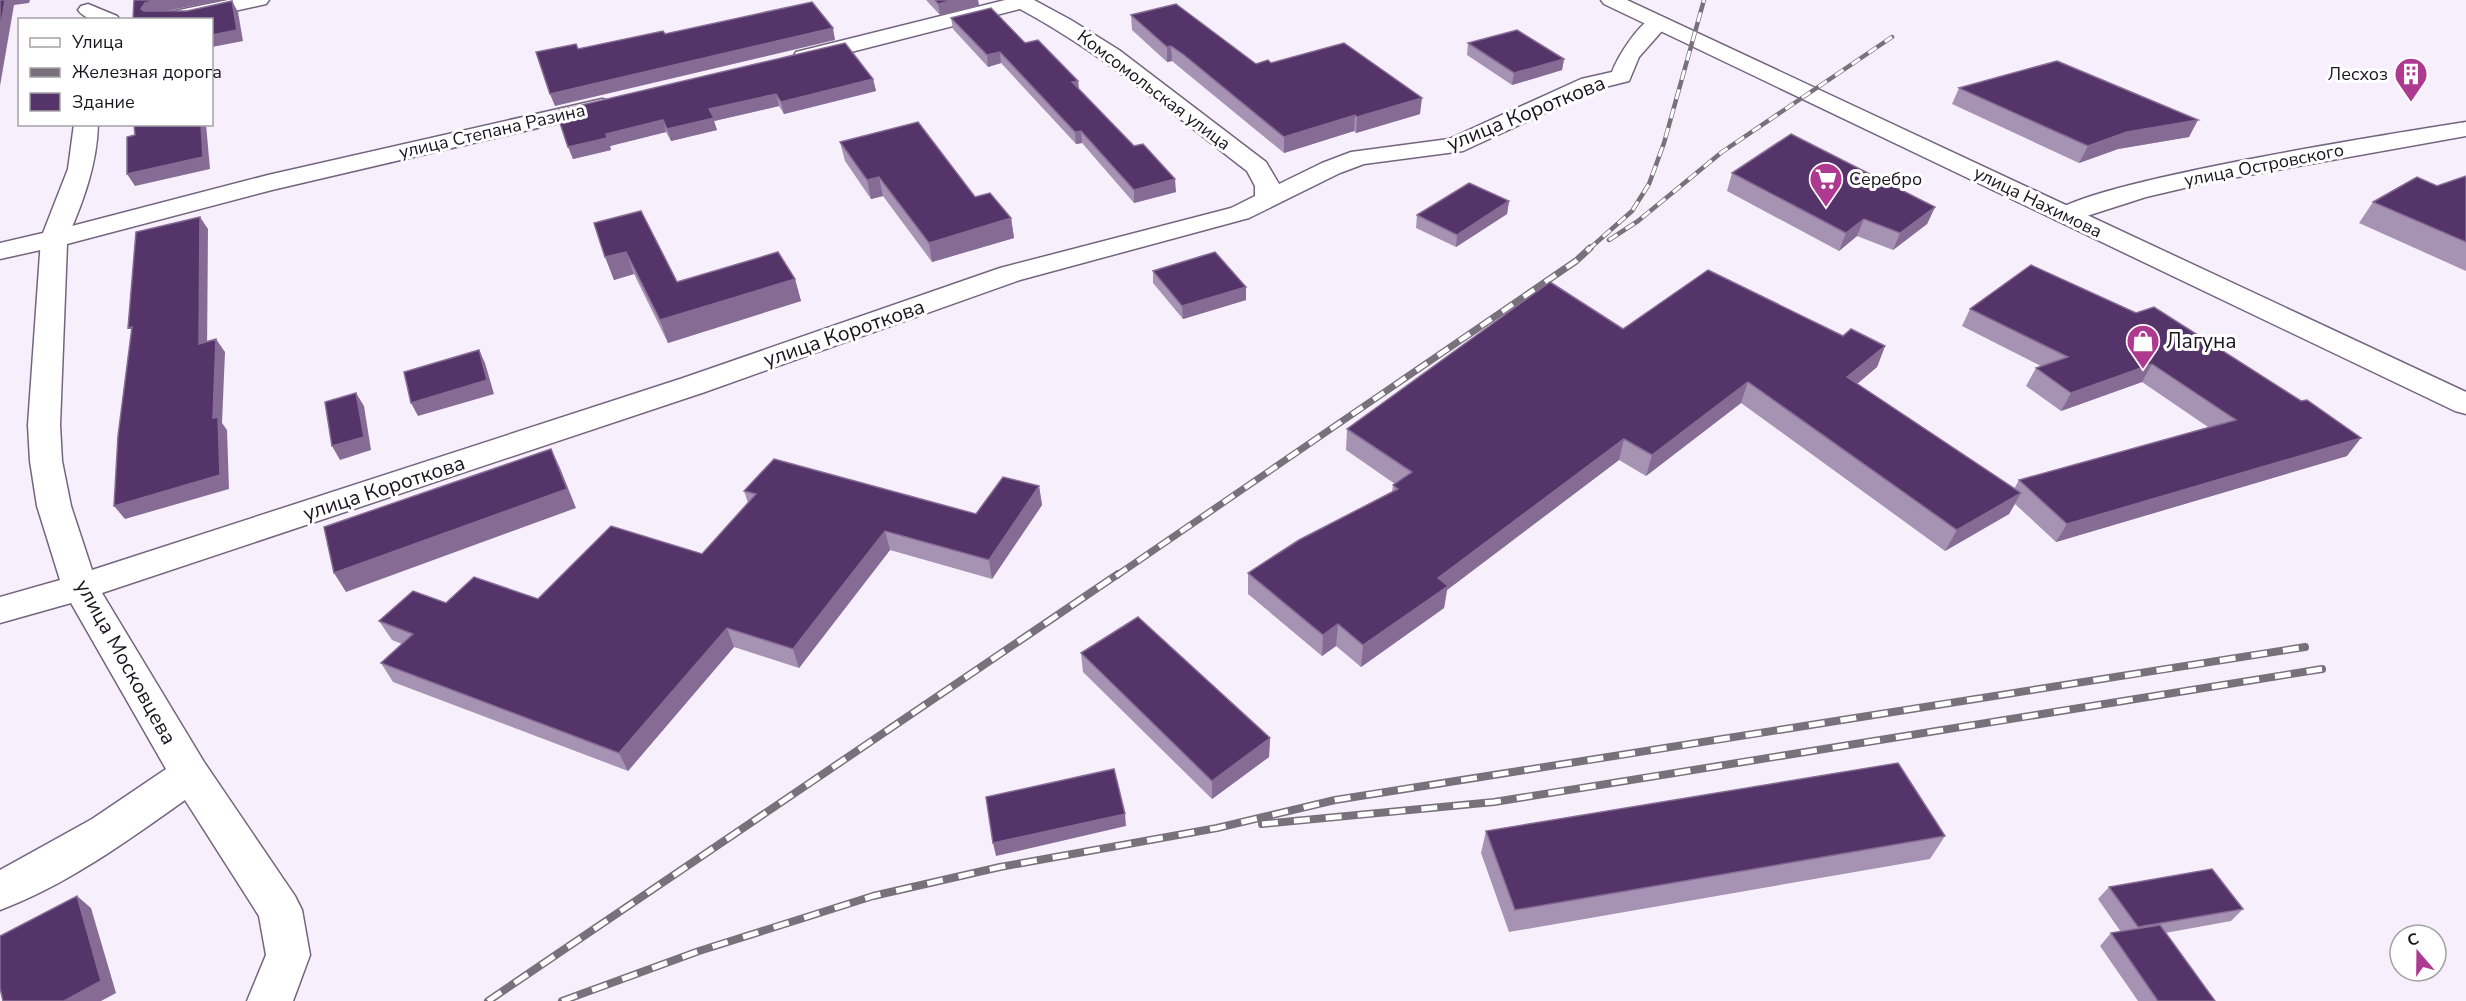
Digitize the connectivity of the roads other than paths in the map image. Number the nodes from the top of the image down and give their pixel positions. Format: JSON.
{"nodes":[{"id":1,"x":259,"y":0,"type":"edge"},
{"id":2,"x":1611,"y":0,"type":"edge"},
{"id":3,"x":1019,"y":1,"type":"edge"},
{"id":4,"x":88,"y":10,"type":"edge"},
{"id":5,"x":106,"y":18,"type":"edge"},
{"id":6,"x":166,"y":18,"type":"edge"},
{"id":7,"x":1659,"y":23,"type":"junction"},
{"id":8,"x":783,"y":62,"type":"edge"},
{"id":9,"x":620,"y":101,"type":"edge"},
{"id":10,"x":86,"y":126,"type":"edge"},
{"id":11,"x":2466,"y":129,"type":"edge"},
{"id":12,"x":1267,"y":198,"type":"junction"},
{"id":13,"x":2065,"y":215,"type":"junction"},
{"id":14,"x":54,"y":239,"type":"junction"},
{"id":15,"x":0,"y":251,"type":"edge"},
{"id":16,"x":2466,"y":404,"type":"edge"},
{"id":17,"x":80,"y":587,"type":"junction"},
{"id":18,"x":0,"y":610,"type":"edge"},
{"id":19,"x":190,"y":774,"type":"junction"},
{"id":20,"x":0,"y":891,"type":"edge"},
{"id":21,"x":272,"y":998,"type":"edge"}],
"edges":[{"from":1,"to":6,"type":"street"},
{"from":2,"to":7,"type":"street","name":"улица Нахимова"},
{"from":3,"to":8,"type":"street"},
{"from":3,"to":12,"type":"street","name":"Комсомольская улица"},
{"from":4,"to":5,"type":"street"},
{"from":7,"to":12,"type":"street","name":"улица Короткова"},
{"from":7,"to":13,"type":"street","name":"улица Нахимова"},
{"from":9,"to":14,"type":"street","name":"улица Степана Разина"},
{"from":10,"to":14,"type":"street","name":"улица Московцева"},
{"from":11,"to":13,"type":"street","name":"улица Островского"},
{"from":12,"to":17,"type":"street","name":"улица Короткова"},
{"from":13,"to":16,"type":"street","name":"улица Нахимова"},
{"from":14,"to":15,"type":"street","name":"улица Степана Разина"},
{"from":14,"to":17,"type":"street","name":"улица Московцева"},
{"from":17,"to":18,"type":"street","name":"улица Короткова"},
{"from":17,"to":19,"type":"street","name":"улица Московцева"},
{"from":19,"to":20,"type":"street"},
{"from":19,"to":21,"type":"street","name":"улица Московцева"}]}
